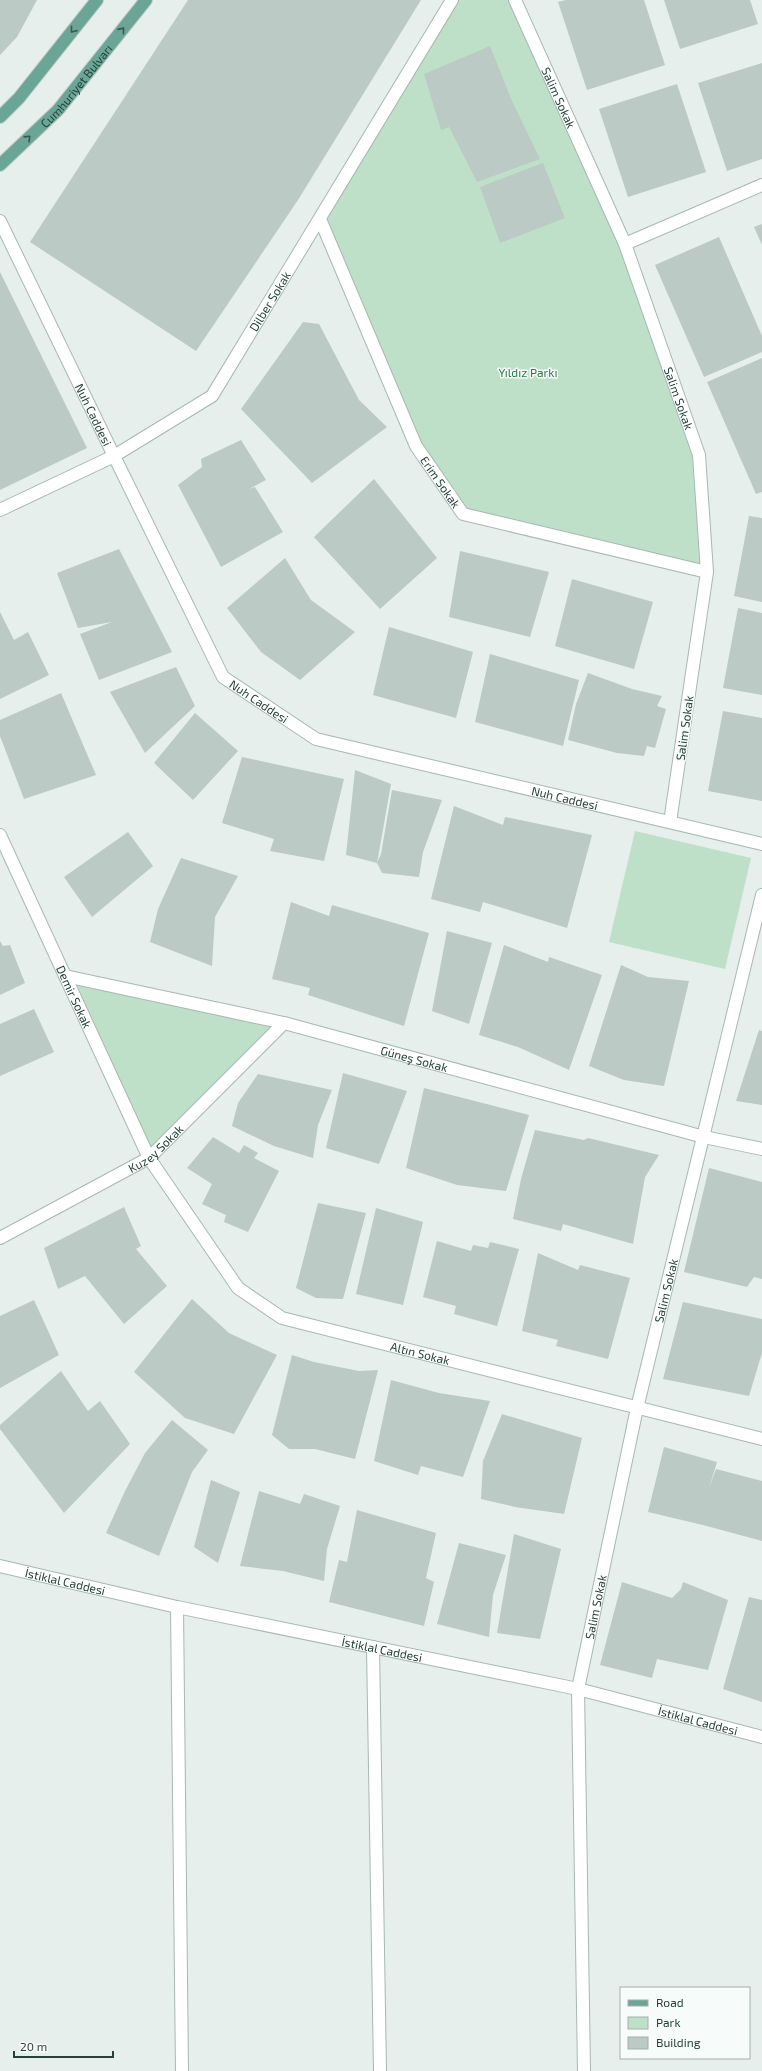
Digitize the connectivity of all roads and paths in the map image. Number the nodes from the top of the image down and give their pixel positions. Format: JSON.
{"nodes":[{"id":1,"x":97,"y":0,"type":"edge"},
{"id":2,"x":146,"y":0,"type":"edge"},
{"id":3,"x":452,"y":0,"type":"edge"},
{"id":4,"x":514,"y":0,"type":"edge"},
{"id":5,"x":0,"y":117,"type":"edge"},
{"id":6,"x":0,"y":165,"type":"edge"},
{"id":7,"x":762,"y":185,"type":"edge"},
{"id":8,"x":320,"y":219,"type":"junction"},
{"id":9,"x":0,"y":221,"type":"edge"},
{"id":10,"x":625,"y":244,"type":"junction"},
{"id":11,"x":114,"y":456,"type":"junction"},
{"id":12,"x":0,"y":510,"type":"edge"},
{"id":13,"x":707,"y":572,"type":"junction"},
{"id":14,"x":670,"y":822,"type":"junction"},
{"id":15,"x":0,"y":835,"type":"edge"},
{"id":16,"x":762,"y":844,"type":"edge"},
{"id":17,"x":762,"y":895,"type":"edge"},
{"id":18,"x":65,"y":976,"type":"junction"},
{"id":19,"x":284,"y":1023,"type":"junction"},
{"id":20,"x":704,"y":1137,"type":"junction"},
{"id":21,"x":762,"y":1150,"type":"edge"},
{"id":22,"x":149,"y":1158,"type":"junction"},
{"id":23,"x":0,"y":1238,"type":"edge"},
{"id":24,"x":637,"y":1408,"type":"junction"},
{"id":25,"x":762,"y":1439,"type":"edge"},
{"id":26,"x":0,"y":1566,"type":"edge"},
{"id":27,"x":177,"y":1607,"type":"junction"},
{"id":28,"x":373,"y":1647,"type":"junction"},
{"id":29,"x":578,"y":1689,"type":"junction"},
{"id":30,"x":762,"y":1738,"type":"edge"},
{"id":31,"x":182,"y":2071,"type":"edge"},
{"id":32,"x":380,"y":2071,"type":"edge"},
{"id":33,"x":584,"y":2071,"type":"edge"}],
"edges":[{"from":1,"to":5,"type":"main road","one_way":true},
{"from":6,"to":2,"type":"main road","name":"Cumhuriyet Bulvarı","one_way":true},
{"from":3,"to":8,"type":"street","name":"Dilber Sokak"},
{"from":4,"to":10,"type":"street","name":"Salim Sokak"},
{"from":7,"to":10,"type":"street"},
{"from":8,"to":11,"type":"street","name":"Dilber Sokak"},
{"from":8,"to":13,"type":"street","name":"Erim Sokak"},
{"from":9,"to":11,"type":"street","name":"Nuh Caddesi"},
{"from":10,"to":13,"type":"street","name":"Salim Sokak"},
{"from":11,"to":12,"type":"street","name":"Dilber Sokak"},
{"from":11,"to":14,"type":"street","name":"Nuh Caddesi"},
{"from":13,"to":14,"type":"street","name":"Salim Sokak"},
{"from":14,"to":16,"type":"street","name":"Nuh Caddesi"},
{"from":15,"to":18,"type":"street","name":"Demir Sokak"},
{"from":17,"to":20,"type":"street","name":"Salim Sokak"},
{"from":18,"to":19,"type":"street","name":"Güneş Sokak"},
{"from":18,"to":22,"type":"street","name":"Demir Sokak"},
{"from":19,"to":20,"type":"street","name":"Güneş Sokak"},
{"from":19,"to":22,"type":"street","name":"Kuzey Sokak"},
{"from":20,"to":21,"type":"street","name":"Güneş Sokak"},
{"from":20,"to":24,"type":"street","name":"Salim Sokak"},
{"from":22,"to":23,"type":"street","name":"Kuzey Sokak"},
{"from":22,"to":24,"type":"street","name":"Altın Sokak"},
{"from":24,"to":25,"type":"street","name":"Altın Sokak"},
{"from":24,"to":29,"type":"street","name":"Salim Sokak"},
{"from":26,"to":27,"type":"street","name":"İstiklal Caddesi"},
{"from":27,"to":28,"type":"street","name":"İstiklal Caddesi"},
{"from":27,"to":31,"type":"street"},
{"from":28,"to":29,"type":"street","name":"İstiklal Caddesi"},
{"from":28,"to":32,"type":"street"},
{"from":29,"to":30,"type":"street","name":"İstiklal Caddesi"},
{"from":29,"to":33,"type":"street","name":"Salim Sokak"}]}
